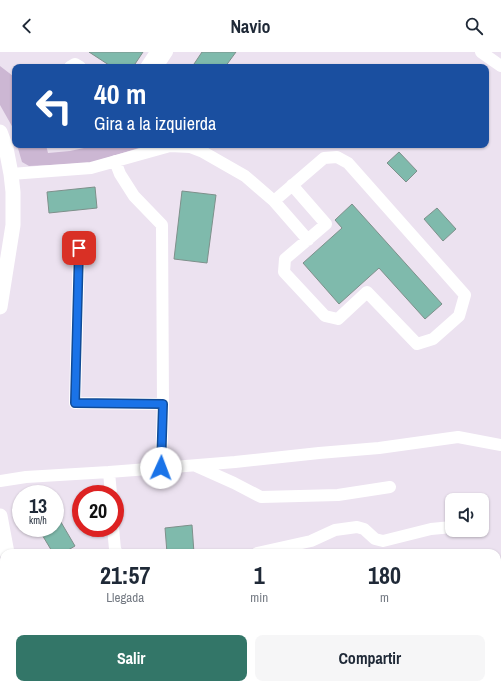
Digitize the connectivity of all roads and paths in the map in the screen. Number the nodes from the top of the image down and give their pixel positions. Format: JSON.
{"nodes":[{"id":1,"x":156,"y":52,"type":"edge"},
{"id":2,"x":167,"y":52,"type":"edge"},
{"id":3,"x":480,"y":52,"type":"edge"},
{"id":4,"x":148,"y":64,"type":"edge"},
{"id":5,"x":159,"y":64,"type":"edge"},
{"id":6,"x":501,"y":66,"type":"edge"},
{"id":7,"x":0,"y":132,"type":"edge"},
{"id":8,"x":193,"y":148,"type":"edge"},
{"id":9,"x":145,"y":149,"type":"edge"},
{"id":10,"x":4,"y":153,"type":"edge"},
{"id":11,"x":115,"y":161,"type":"junction"},
{"id":12,"x":12,"y":174,"type":"junction"},
{"id":13,"x":292,"y":186,"type":"junction"},
{"id":14,"x":274,"y":200,"type":"junction"},
{"id":15,"x":308,"y":240,"type":"junction"},
{"id":16,"x":79,"y":248,"type":"dead end"},
{"id":17,"x":0,"y":307,"type":"edge"},
{"id":18,"x":163,"y":404,"type":"junction"},
{"id":19,"x":501,"y":445,"type":"edge"},
{"id":20,"x":194,"y":465,"type":"junction"},
{"id":21,"x":161,"y":468,"type":"junction"},
{"id":22,"x":109,"y":472,"type":"junction"},
{"id":23,"x":0,"y":482,"type":"edge"},
{"id":24,"x":110,"y":485,"type":"edge"},
{"id":25,"x":390,"y":487,"type":"dead end"},
{"id":26,"x":0,"y":516,"type":"edge"},
{"id":27,"x":445,"y":527,"type":"edge"},
{"id":28,"x":114,"y":537,"type":"edge"},
{"id":29,"x":8,"y":549,"type":"edge"},
{"id":30,"x":115,"y":549,"type":"edge"},
{"id":31,"x":275,"y":549,"type":"edge"}],
"edges":[{"from":1,"to":4,"type":"street"},
{"from":2,"to":5,"type":"street"},
{"from":3,"to":6,"type":"street"},
{"from":7,"to":10,"type":"main road"},
{"from":8,"to":14,"type":"street"},
{"from":9,"to":11,"type":"street"},
{"from":10,"to":12,"type":"main road"},
{"from":11,"to":12,"type":"street"},
{"from":11,"to":18,"type":"street"},
{"from":12,"to":17,"type":"main road"},
{"from":13,"to":14,"type":"street"},
{"from":13,"to":15,"type":"street"},
{"from":13,"to":15,"type":"street"},
{"from":14,"to":15,"type":"street"},
{"from":16,"to":18,"type":"street"},
{"from":18,"to":21,"type":"street"},
{"from":19,"to":20,"type":"street"},
{"from":20,"to":21,"type":"street"},
{"from":20,"to":25,"type":"street"},
{"from":21,"to":22,"type":"street"},
{"from":22,"to":23,"type":"street"},
{"from":22,"to":24,"type":"street"},
{"from":26,"to":29,"type":"main road"},
{"from":27,"to":31,"type":"street"},
{"from":28,"to":30,"type":"street"}]}
